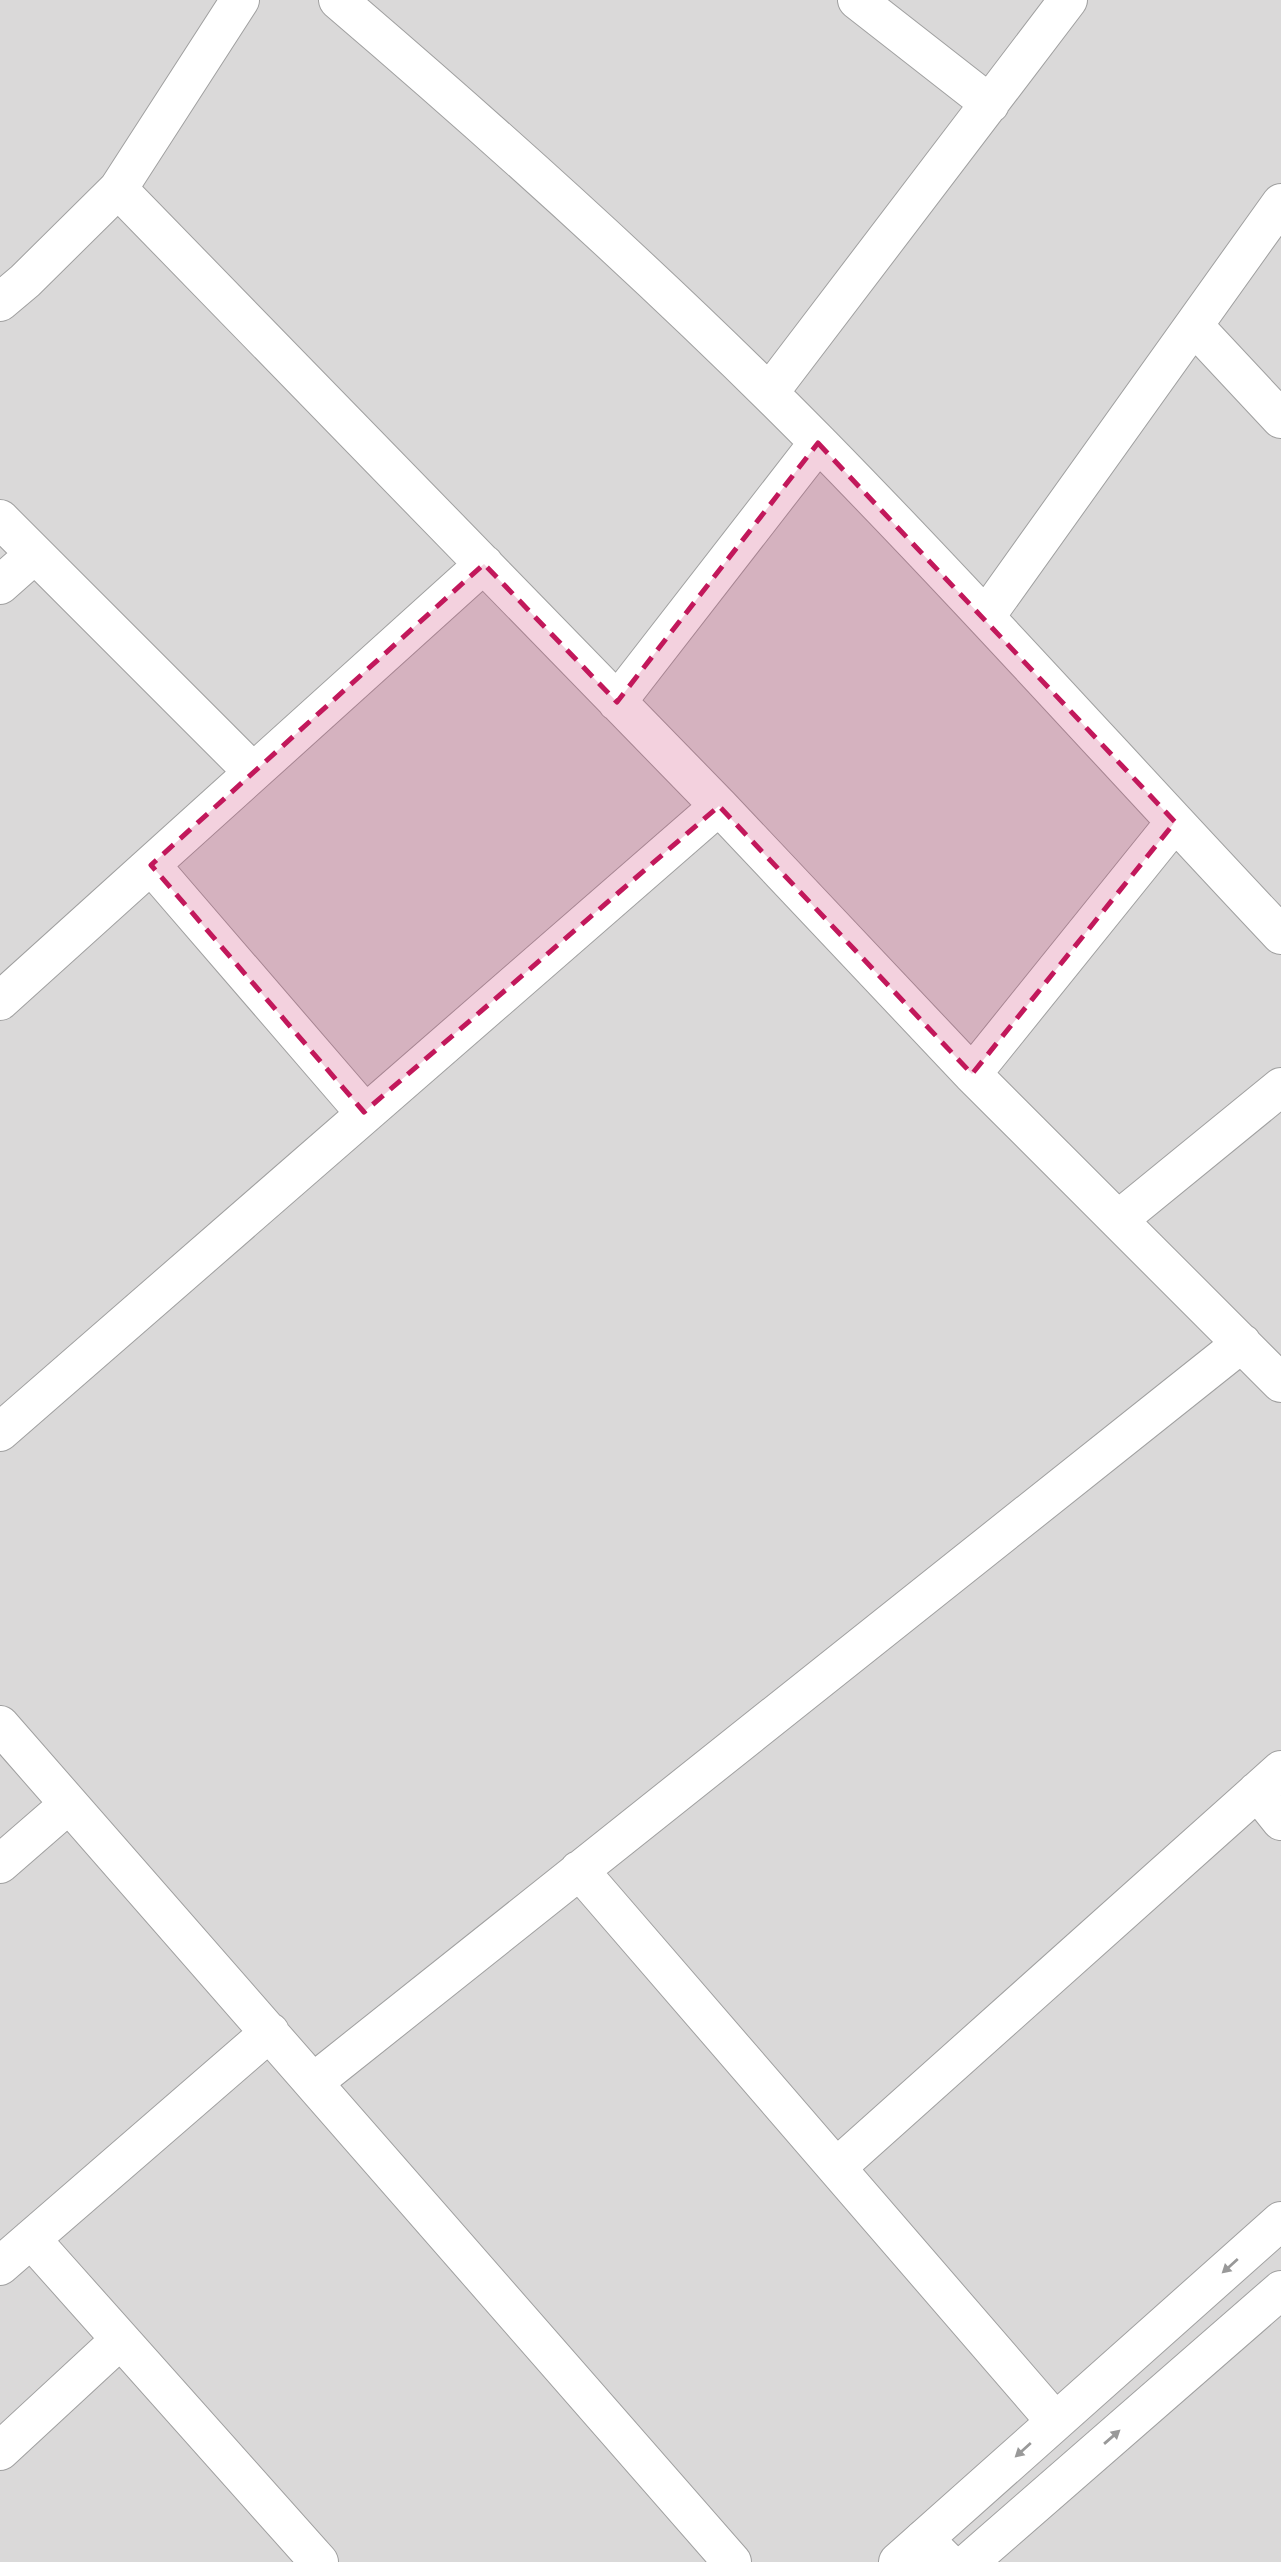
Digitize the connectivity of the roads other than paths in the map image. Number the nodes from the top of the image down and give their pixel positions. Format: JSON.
{"nodes":[{"id":1,"x":338,"y":0,"type":"edge"},
{"id":2,"x":857,"y":0,"type":"edge"},
{"id":3,"x":1068,"y":0,"type":"edge"},
{"id":4,"x":232,"y":2,"type":"edge"},
{"id":5,"x":990,"y":104,"type":"junction"},
{"id":6,"x":118,"y":188,"type":"junction"},
{"id":7,"x":1281,"y":203,"type":"edge"},
{"id":8,"x":0,"y":302,"type":"edge"},
{"id":9,"x":1195,"y":327,"type":"junction"},
{"id":10,"x":769,"y":393,"type":"junction"},
{"id":11,"x":1281,"y":419,"type":"edge"},
{"id":12,"x":818,"y":443,"type":"junction"},
{"id":13,"x":0,"y":519,"type":"edge"},
{"id":14,"x":35,"y":554,"type":"junction"},
{"id":15,"x":484,"y":565,"type":"junction"},
{"id":16,"x":0,"y":585,"type":"edge"},
{"id":17,"x":986,"y":616,"type":"junction"},
{"id":18,"x":617,"y":702,"type":"junction"},
{"id":19,"x":253,"y":772,"type":"junction"},
{"id":20,"x":719,"y":806,"type":"junction"},
{"id":21,"x":1175,"y":822,"type":"junction"},
{"id":22,"x":152,"y":864,"type":"junction"},
{"id":23,"x":1281,"y":935,"type":"edge"},
{"id":24,"x":0,"y":1001,"type":"edge"},
{"id":25,"x":972,"y":1074,"type":"junction"},
{"id":26,"x":1281,"y":1087,"type":"edge"},
{"id":27,"x":364,"y":1112,"type":"junction"},
{"id":28,"x":1118,"y":1220,"type":"junction"},
{"id":29,"x":1242,"y":1343,"type":"junction"},
{"id":30,"x":1281,"y":1383,"type":"edge"},
{"id":31,"x":0,"y":1432,"type":"edge"},
{"id":32,"x":0,"y":1724,"type":"edge"},
{"id":33,"x":1269,"y":1780,"type":"edge"},
{"id":34,"x":69,"y":1804,"type":"junction"},
{"id":35,"x":1281,"y":1821,"type":"edge"},
{"id":36,"x":0,"y":1864,"type":"edge"},
{"id":37,"x":579,"y":1870,"type":"junction"},
{"id":38,"x":270,"y":2032,"type":"junction"},
{"id":39,"x":314,"y":2082,"type":"junction"},
{"id":40,"x":837,"y":2167,"type":"junction"},
{"id":41,"x":1281,"y":2221,"type":"edge"},
{"id":42,"x":31,"y":2239,"type":"junction"},
{"id":43,"x":0,"y":2266,"type":"edge"},
{"id":44,"x":1281,"y":2290,"type":"edge"},
{"id":45,"x":120,"y":2340,"type":"junction"},
{"id":46,"x":1055,"y":2421,"type":"junction"},
{"id":47,"x":0,"y":2451,"type":"edge"},
{"id":48,"x":923,"y":2554,"type":"edge"},
{"id":49,"x":319,"y":2562,"type":"edge"},
{"id":50,"x":732,"y":2562,"type":"edge"},
{"id":51,"x":969,"y":2562,"type":"edge"}],
"edges":[{"from":1,"to":10,"type":"street"},
{"from":2,"to":5,"type":"street"},
{"from":3,"to":5,"type":"street"},
{"from":4,"to":6,"type":"street"},
{"from":5,"to":10,"type":"street"},
{"from":6,"to":8,"type":"street"},
{"from":6,"to":15,"type":"street"},
{"from":7,"to":9,"type":"street"},
{"from":9,"to":11,"type":"street"},
{"from":9,"to":17,"type":"street"},
{"from":10,"to":12,"type":"street"},
{"from":12,"to":17,"type":"street"},
{"from":12,"to":18,"type":"street"},
{"from":13,"to":14,"type":"street"},
{"from":14,"to":16,"type":"street"},
{"from":14,"to":19,"type":"street"},
{"from":15,"to":18,"type":"street"},
{"from":15,"to":19,"type":"street"},
{"from":17,"to":21,"type":"street"},
{"from":18,"to":20,"type":"street"},
{"from":19,"to":22,"type":"street"},
{"from":20,"to":25,"type":"street"},
{"from":20,"to":27,"type":"street"},
{"from":21,"to":23,"type":"street"},
{"from":21,"to":25,"type":"street"},
{"from":22,"to":24,"type":"street"},
{"from":22,"to":27,"type":"street"},
{"from":25,"to":28,"type":"street"},
{"from":26,"to":28,"type":"street"},
{"from":27,"to":31,"type":"street"},
{"from":28,"to":29,"type":"street"},
{"from":29,"to":30,"type":"street"},
{"from":29,"to":37,"type":"street"},
{"from":32,"to":34,"type":"street"},
{"from":33,"to":35,"type":"street"},
{"from":33,"to":40,"type":"street"},
{"from":34,"to":36,"type":"street"},
{"from":34,"to":38,"type":"street"},
{"from":37,"to":39,"type":"street"},
{"from":37,"to":40,"type":"street"},
{"from":38,"to":39,"type":"street"},
{"from":38,"to":42,"type":"street"},
{"from":39,"to":50,"type":"street"},
{"from":40,"to":46,"type":"street"},
{"from":41,"to":46,"type":"street","one_way":true},
{"from":42,"to":43,"type":"street"},
{"from":42,"to":45,"type":"street"},
{"from":51,"to":44,"type":"street","one_way":true},
{"from":45,"to":47,"type":"street"},
{"from":45,"to":49,"type":"street"},
{"from":46,"to":48,"type":"street","one_way":true}]}
